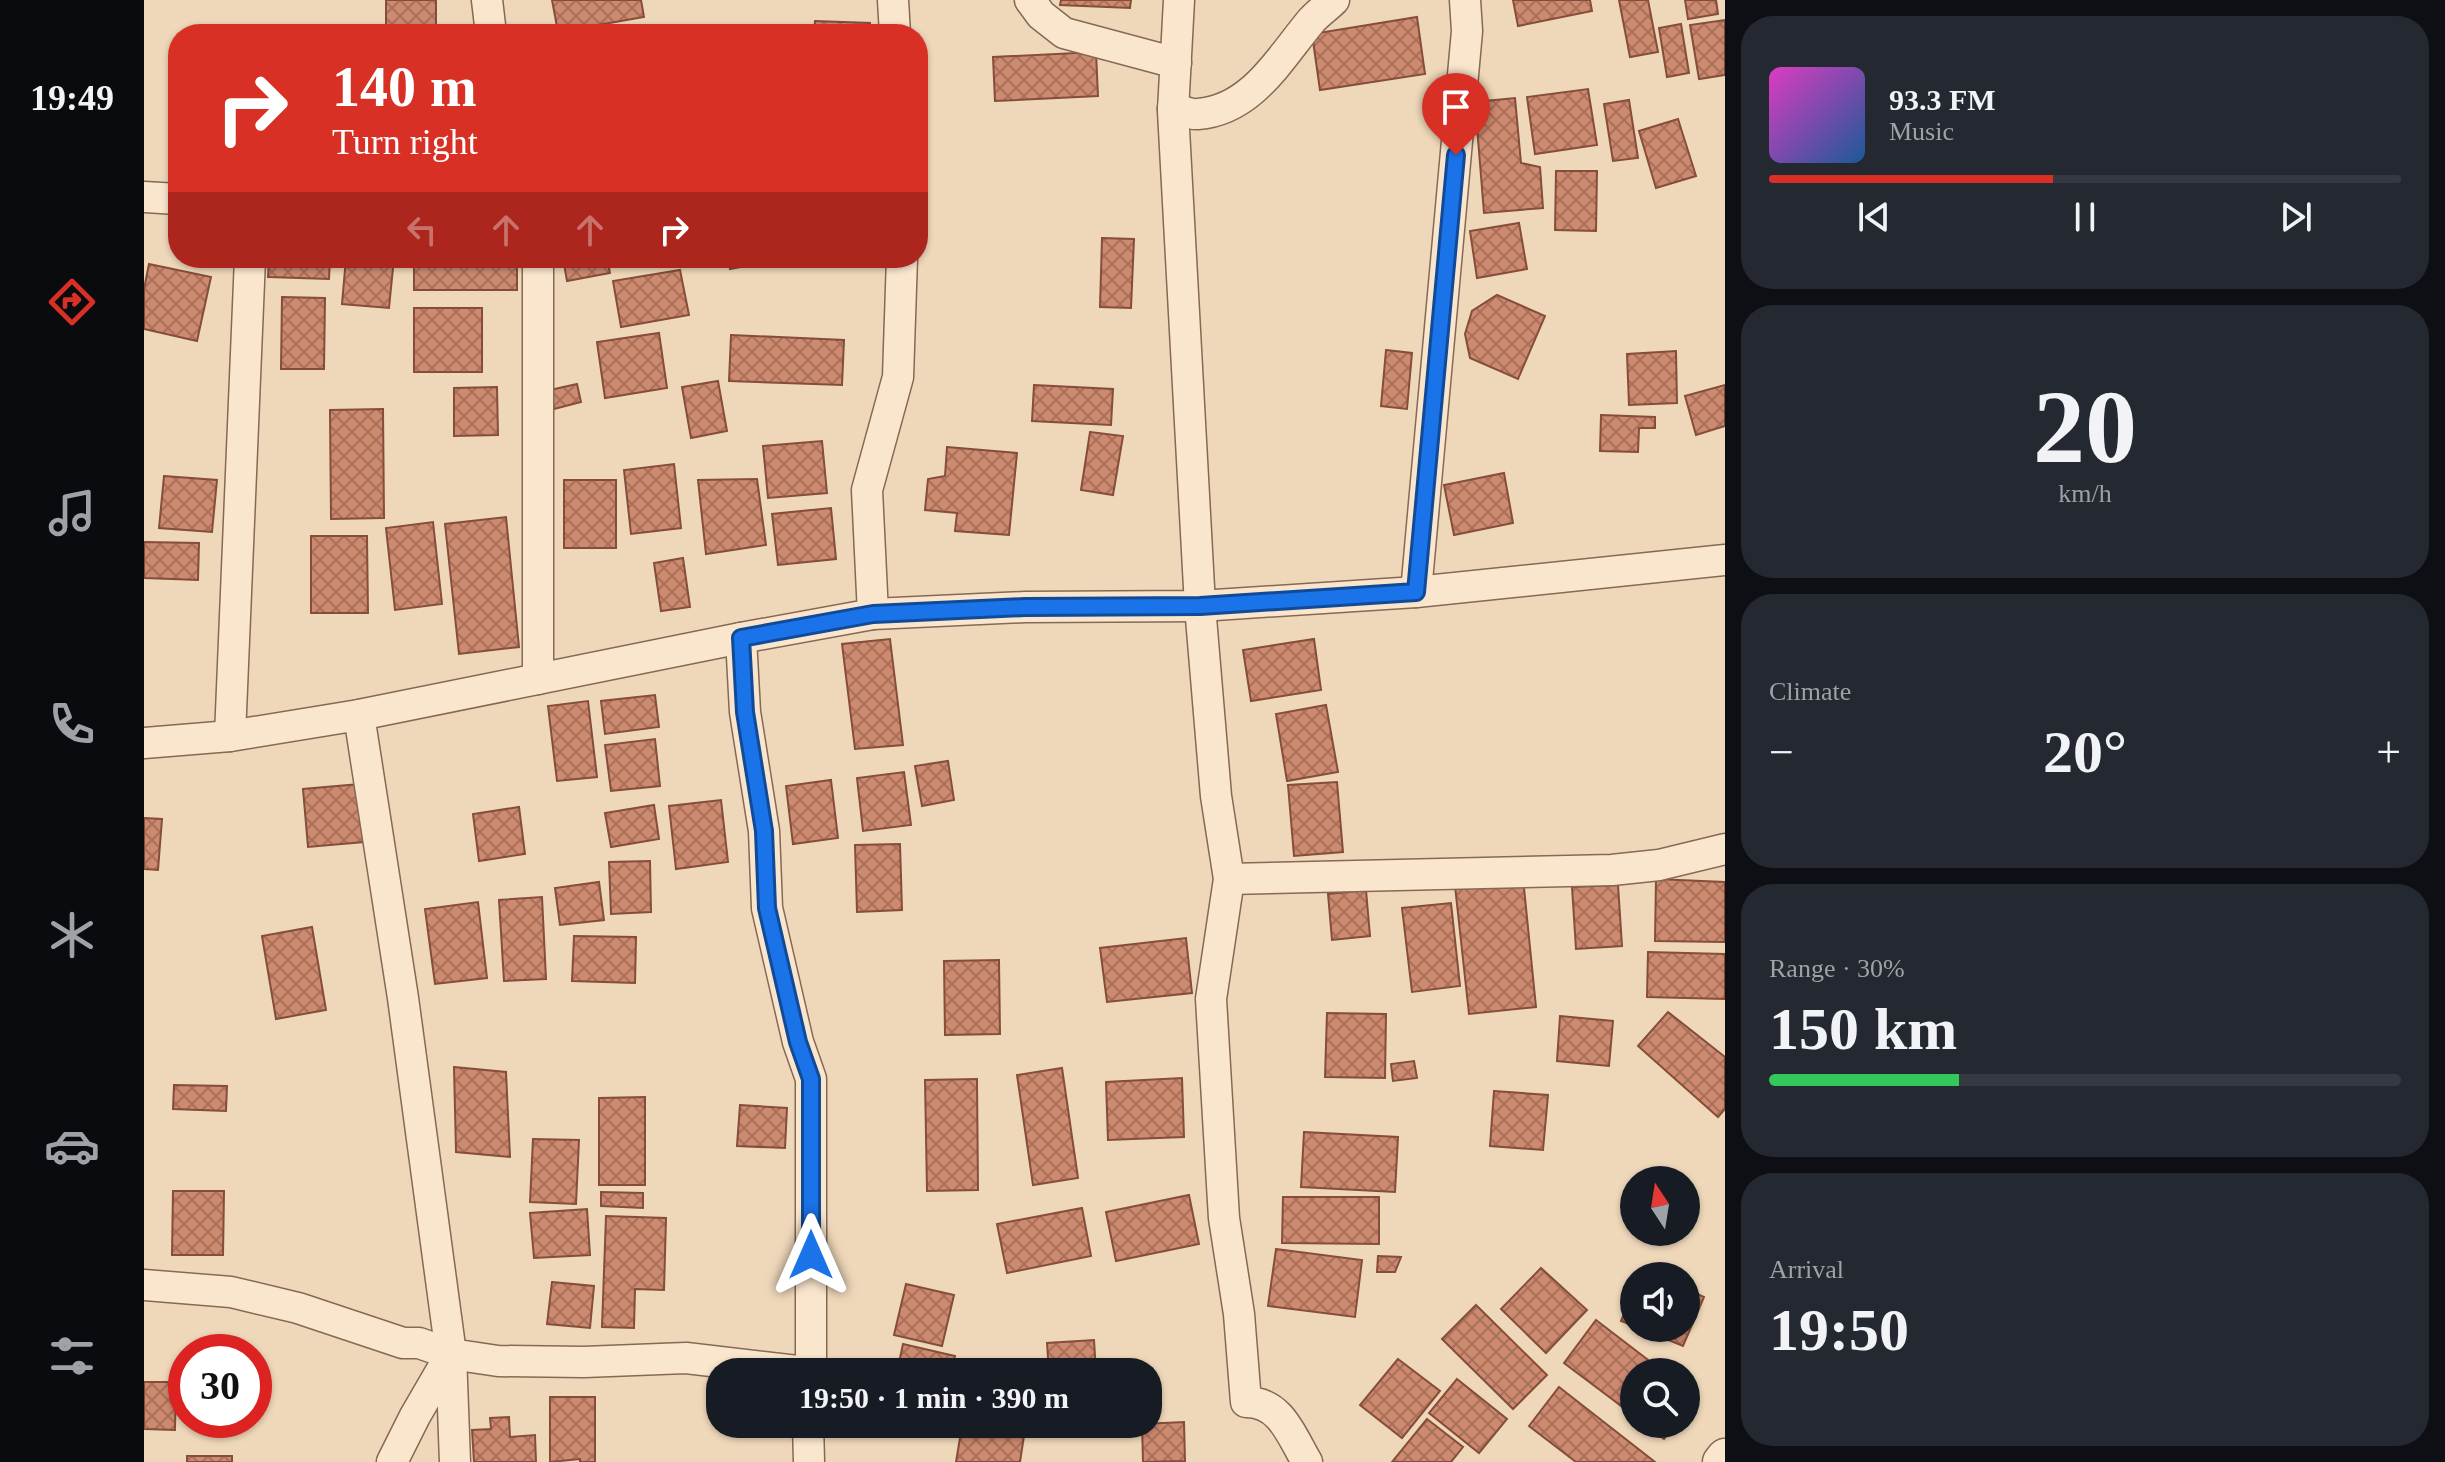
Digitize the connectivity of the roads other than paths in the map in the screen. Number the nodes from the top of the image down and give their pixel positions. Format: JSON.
{"nodes":[{"id":1,"x":487,"y":0,"type":"edge"},
{"id":2,"x":893,"y":0,"type":"edge"},
{"id":3,"x":1030,"y":0,"type":"edge"},
{"id":4,"x":1179,"y":0,"type":"edge"},
{"id":5,"x":1334,"y":0,"type":"edge"},
{"id":6,"x":1465,"y":0,"type":"edge"},
{"id":7,"x":490,"y":24,"type":"edge"},
{"id":8,"x":894,"y":24,"type":"edge"},
{"id":9,"x":1176,"y":63,"type":"junction"},
{"id":10,"x":1173,"y":108,"type":"junction"},
{"id":11,"x":144,"y":197,"type":"edge"},
{"id":12,"x":168,"y":198,"type":"edge"},
{"id":13,"x":250,"y":268,"type":"edge"},
{"id":14,"x":538,"y":268,"type":"edge"},
{"id":15,"x":902,"y":268,"type":"edge"},
{"id":16,"x":1725,"y":560,"type":"edge"},
{"id":17,"x":1416,"y":592,"type":"junction"},
{"id":18,"x":1200,"y":606,"type":"junction"},
{"id":19,"x":873,"y":614,"type":"junction"},
{"id":20,"x":741,"y":638,"type":"junction"},
{"id":21,"x":538,"y":679,"type":"junction"},
{"id":22,"x":359,"y":715,"type":"junction"},
{"id":23,"x":230,"y":736,"type":"junction"},
{"id":24,"x":144,"y":743,"type":"edge"},
{"id":25,"x":1725,"y":849,"type":"edge"},
{"id":26,"x":1229,"y":879,"type":"junction"},
{"id":27,"x":144,"y":1285,"type":"edge"},
{"id":28,"x":451,"y":1354,"type":"junction"},
{"id":29,"x":809,"y":1358,"type":"edge"},
{"id":30,"x":706,"y":1360,"type":"edge"},
{"id":31,"x":808,"y":1438,"type":"edge"},
{"id":32,"x":392,"y":1462,"type":"edge"},
{"id":33,"x":455,"y":1462,"type":"edge"},
{"id":34,"x":809,"y":1462,"type":"edge"},
{"id":35,"x":1307,"y":1462,"type":"edge"}],
"edges":[{"from":1,"to":7,"type":"street"},
{"from":2,"to":8,"type":"street"},
{"from":3,"to":9,"type":"street"},
{"from":4,"to":9,"type":"street"},
{"from":5,"to":10,"type":"street"},
{"from":6,"to":17,"type":"street"},
{"from":9,"to":10,"type":"street"},
{"from":10,"to":18,"type":"street"},
{"from":11,"to":12,"type":"street"},
{"from":13,"to":23,"type":"street"},
{"from":14,"to":21,"type":"street"},
{"from":15,"to":19,"type":"street"},
{"from":16,"to":17,"type":"street"},
{"from":17,"to":18,"type":"street"},
{"from":18,"to":19,"type":"street"},
{"from":18,"to":26,"type":"street"},
{"from":19,"to":20,"type":"street"},
{"from":20,"to":21,"type":"street"},
{"from":20,"to":29,"type":"street"},
{"from":21,"to":22,"type":"street"},
{"from":22,"to":23,"type":"street"},
{"from":22,"to":28,"type":"street"},
{"from":23,"to":24,"type":"street"},
{"from":25,"to":26,"type":"street"},
{"from":26,"to":35,"type":"street"},
{"from":27,"to":28,"type":"street"},
{"from":28,"to":30,"type":"street"},
{"from":28,"to":32,"type":"street"},
{"from":28,"to":33,"type":"street"},
{"from":31,"to":34,"type":"street"}]}
